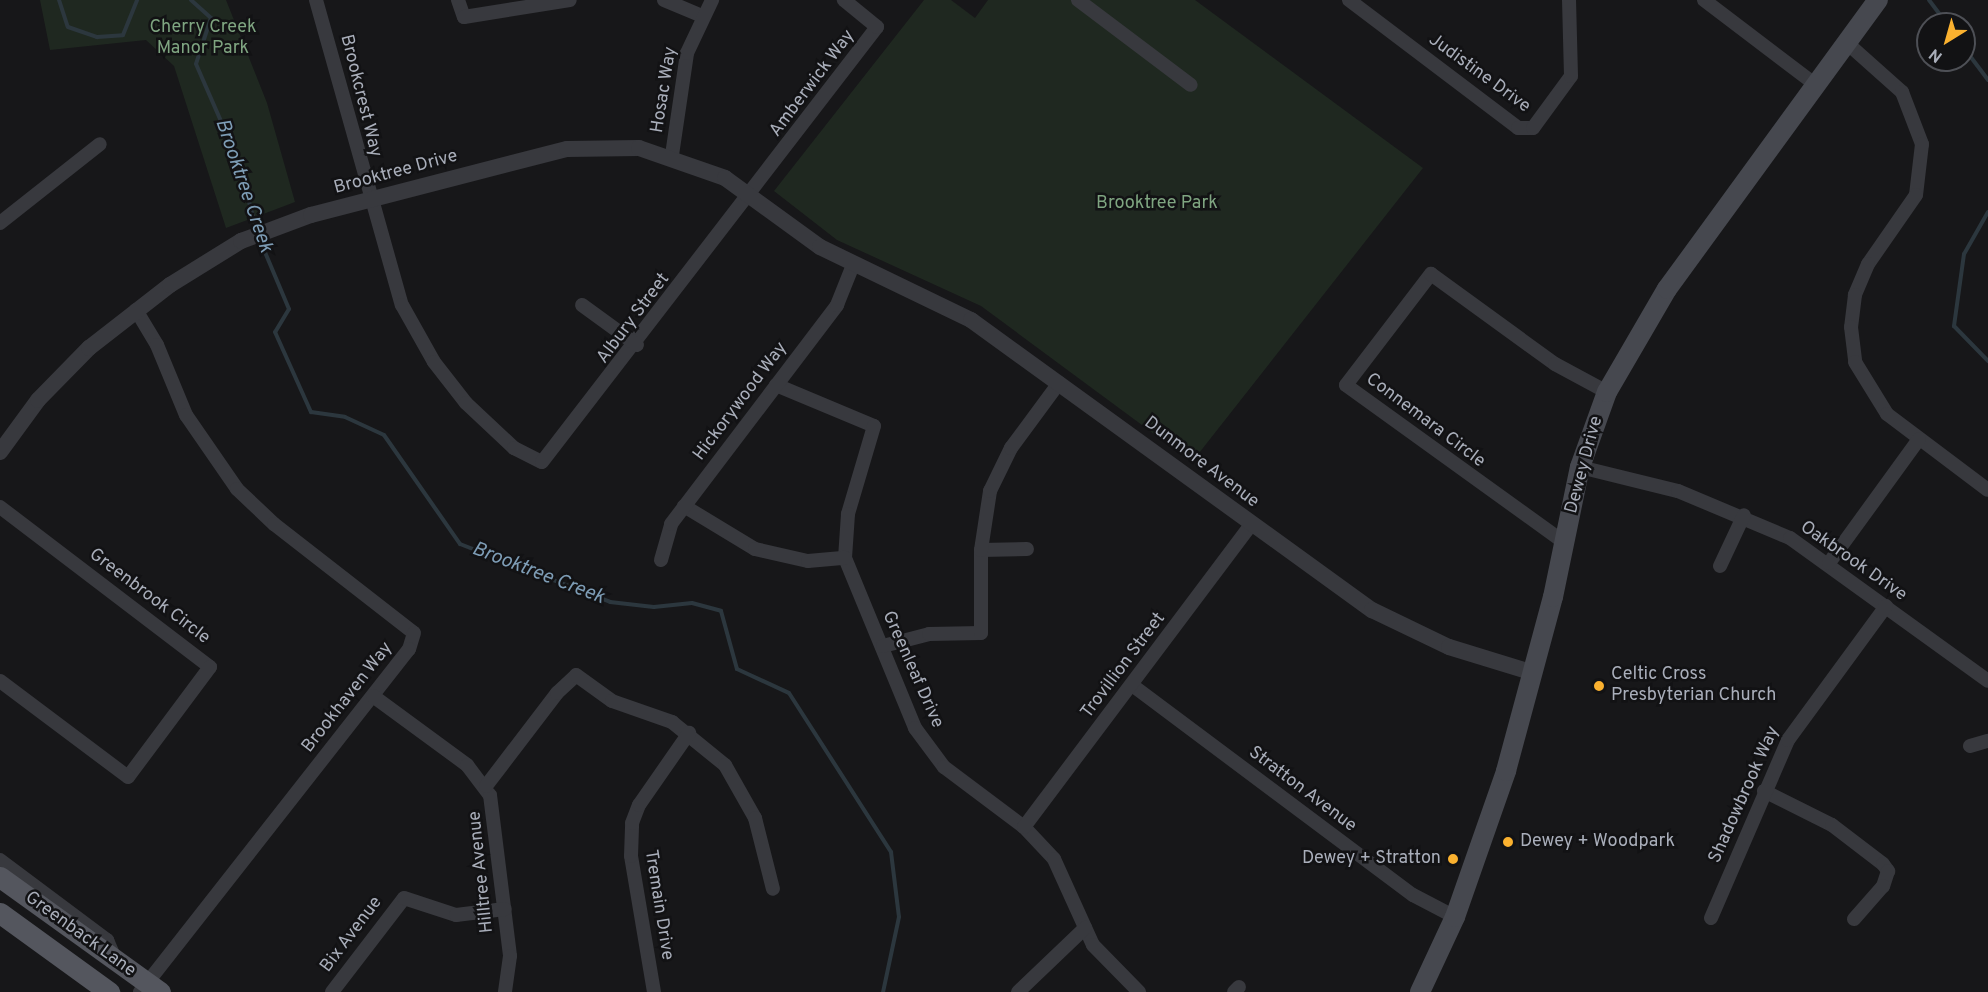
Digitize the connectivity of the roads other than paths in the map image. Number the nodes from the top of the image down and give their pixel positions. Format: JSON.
{"nodes":[{"id":1,"x":316,"y":0,"type":"edge"},
{"id":2,"x":459,"y":0,"type":"edge"},
{"id":3,"x":570,"y":0,"type":"edge"},
{"id":4,"x":664,"y":0,"type":"edge"},
{"id":5,"x":712,"y":0,"type":"edge"},
{"id":6,"x":844,"y":0,"type":"edge"},
{"id":7,"x":1078,"y":0,"type":"edge"},
{"id":8,"x":1349,"y":0,"type":"edge"},
{"id":9,"x":1569,"y":0,"type":"edge"},
{"id":10,"x":1704,"y":0,"type":"edge"},
{"id":11,"x":1878,"y":0,"type":"edge"},
{"id":12,"x":702,"y":16,"type":"junction"},
{"id":13,"x":1847,"y":43,"type":"junction"},
{"id":14,"x":1191,"y":85,"type":"dead end"},
{"id":15,"x":1816,"y":85,"type":"junction"},
{"id":16,"x":100,"y":144,"type":"dead end"},
{"id":17,"x":672,"y":155,"type":"junction"},
{"id":18,"x":752,"y":196,"type":"junction"},
{"id":19,"x":369,"y":199,"type":"junction"},
{"id":20,"x":0,"y":223,"type":"edge"},
{"id":21,"x":853,"y":265,"type":"junction"},
{"id":22,"x":582,"y":305,"type":"dead end"},
{"id":23,"x":136,"y":310,"type":"junction"},
{"id":24,"x":637,"y":345,"type":"junction"},
{"id":25,"x":1059,"y":383,"type":"junction"},
{"id":26,"x":776,"y":385,"type":"junction"},
{"id":27,"x":1607,"y":392,"type":"junction"},
{"id":28,"x":1919,"y":439,"type":"junction"},
{"id":29,"x":0,"y":452,"type":"edge"},
{"id":30,"x":542,"y":462,"type":"joint"},
{"id":31,"x":1580,"y":467,"type":"junction"},
{"id":32,"x":1988,"y":490,"type":"edge"},
{"id":33,"x":684,"y":506,"type":"junction"},
{"id":34,"x":0,"y":507,"type":"edge"},
{"id":35,"x":1744,"y":515,"type":"junction"},
{"id":36,"x":1251,"y":525,"type":"junction"},
{"id":37,"x":1565,"y":543,"type":"junction"},
{"id":38,"x":1027,"y":549,"type":"dead end"},
{"id":39,"x":981,"y":550,"type":"junction"},
{"id":40,"x":845,"y":558,"type":"junction"},
{"id":41,"x":661,"y":560,"type":"dead end"},
{"id":42,"x":1829,"y":563,"type":"junction"},
{"id":43,"x":1720,"y":566,"type":"dead end"},
{"id":44,"x":1886,"y":606,"type":"junction"},
{"id":45,"x":883,"y":646,"type":"junction"},
{"id":46,"x":1534,"y":674,"type":"junction"},
{"id":47,"x":0,"y":681,"type":"edge"},
{"id":48,"x":1988,"y":681,"type":"edge"},
{"id":49,"x":1132,"y":685,"type":"junction"},
{"id":50,"x":373,"y":696,"type":"junction"},
{"id":51,"x":689,"y":733,"type":"junction"},
{"id":52,"x":1988,"y":741,"type":"edge"},
{"id":53,"x":1970,"y":746,"type":"dead end"},
{"id":54,"x":486,"y":786,"type":"junction"},
{"id":55,"x":1764,"y":790,"type":"junction"},
{"id":56,"x":1024,"y":827,"type":"junction"},
{"id":57,"x":0,"y":860,"type":"edge"},
{"id":58,"x":0,"y":877,"type":"edge"},
{"id":59,"x":773,"y":889,"type":"dead end"},
{"id":60,"x":505,"y":909,"type":"junction"},
{"id":61,"x":0,"y":913,"type":"edge"},
{"id":62,"x":1455,"y":916,"type":"junction"},
{"id":63,"x":1711,"y":918,"type":"dead end"},
{"id":64,"x":1854,"y":919,"type":"dead end"},
{"id":65,"x":1085,"y":928,"type":"junction"},
{"id":66,"x":116,"y":961,"type":"junction"},
{"id":67,"x":149,"y":989,"type":"edge"},
{"id":68,"x":109,"y":992,"type":"edge"},
{"id":69,"x":332,"y":992,"type":"edge"},
{"id":70,"x":505,"y":992,"type":"edge"},
{"id":71,"x":654,"y":992,"type":"edge"},
{"id":72,"x":1018,"y":992,"type":"edge"},
{"id":73,"x":1138,"y":992,"type":"edge"},
{"id":74,"x":1420,"y":992,"type":"edge"}],
"edges":[{"from":1,"to":19,"type":"street","name":"Brookcrest Way"},
{"from":2,"to":3,"type":"street"},
{"from":4,"to":12,"type":"street"},
{"from":5,"to":12,"type":"street","name":"Hosac Way"},
{"from":6,"to":18,"type":"street","name":"Amberwick Way"},
{"from":7,"to":14,"type":"street"},
{"from":8,"to":9,"type":"street","name":"Judistine Drive"},
{"from":10,"to":15,"type":"street"},
{"from":11,"to":13,"type":"main road","name":"Dewey Drive"},
{"from":12,"to":17,"type":"street","name":"Hosac Way"},
{"from":13,"to":15,"type":"main road","name":"Dewey Drive"},
{"from":13,"to":28,"type":"street"},
{"from":15,"to":27,"type":"main road","name":"Dewey Drive"},
{"from":16,"to":20,"type":"street"},
{"from":17,"to":18,"type":"street","name":"Brooktree Drive"},
{"from":17,"to":19,"type":"street","name":"Brooktree Drive"},
{"from":18,"to":21,"type":"street","name":"Brooktree Drive"},
{"from":18,"to":24,"type":"street","name":"Albury Street"},
{"from":19,"to":23,"type":"street","name":"Brooktree Drive"},
{"from":19,"to":30,"type":"street","name":"Brookcrest Way"},
{"from":21,"to":25,"type":"street","name":"Dunmore Avenue"},
{"from":21,"to":26,"type":"street","name":"Hickorywood Way"},
{"from":22,"to":24,"type":"street"},
{"from":23,"to":29,"type":"street","name":"Brooktree Drive"},
{"from":23,"to":50,"type":"street","name":"Brookhaven Way"},
{"from":24,"to":30,"type":"street","name":"Albury Street"},
{"from":25,"to":36,"type":"street","name":"Dunmore Avenue"},
{"from":25,"to":39,"type":"street"},
{"from":26,"to":33,"type":"street","name":"Hickorywood Way"},
{"from":26,"to":40,"type":"street","name":"Greenleaf Drive"},
{"from":27,"to":31,"type":"main road","name":"Dewey Drive"},
{"from":27,"to":37,"type":"street","name":"Connemara Circle"},
{"from":28,"to":32,"type":"street"},
{"from":28,"to":42,"type":"street"},
{"from":31,"to":35,"type":"street","name":"Oakbrook Drive"},
{"from":31,"to":37,"type":"main road","name":"Dewey Drive"},
{"from":33,"to":40,"type":"street"},
{"from":33,"to":41,"type":"street","name":"Hickorywood Way"},
{"from":34,"to":47,"type":"street","name":"Greenbrook Circle"},
{"from":35,"to":42,"type":"street","name":"Oakbrook Drive"},
{"from":35,"to":43,"type":"street"},
{"from":36,"to":46,"type":"street","name":"Dunmore Avenue"},
{"from":36,"to":49,"type":"street","name":"Trovillion Street"},
{"from":37,"to":46,"type":"main road","name":"Dewey Drive"},
{"from":38,"to":39,"type":"street"},
{"from":39,"to":45,"type":"street"},
{"from":40,"to":45,"type":"street","name":"Greenleaf Drive"},
{"from":42,"to":44,"type":"street","name":"Oakbrook Drive"},
{"from":44,"to":48,"type":"street","name":"Oakbrook Drive"},
{"from":44,"to":55,"type":"street","name":"Shadowbrook Way"},
{"from":45,"to":56,"type":"street","name":"Greenleaf Drive"},
{"from":46,"to":62,"type":"main road","name":"Dewey Drive"},
{"from":49,"to":56,"type":"street","name":"Trovillion Street"},
{"from":49,"to":62,"type":"street","name":"Stratton Avenue"},
{"from":50,"to":54,"type":"street","name":"Hilltree Avenue"},
{"from":50,"to":67,"type":"street","name":"Brookhaven Way"},
{"from":51,"to":54,"type":"street"},
{"from":51,"to":59,"type":"street"},
{"from":51,"to":71,"type":"street","name":"Tremain Drive"},
{"from":52,"to":53,"type":"street"},
{"from":54,"to":60,"type":"street","name":"Hilltree Avenue"},
{"from":55,"to":63,"type":"street","name":"Shadowbrook Way"},
{"from":55,"to":64,"type":"street"},
{"from":56,"to":65,"type":"street","name":"Greenleaf Drive"},
{"from":57,"to":66,"type":"street"},
{"from":58,"to":66,"type":"main road","name":"Greenback Lane"},
{"from":60,"to":69,"type":"street","name":"Bix Avenue"},
{"from":60,"to":70,"type":"street","name":"Hilltree Avenue"},
{"from":61,"to":68,"type":"main road","name":"Greenback Lane"},
{"from":62,"to":74,"type":"main road","name":"Dewey Drive"},
{"from":65,"to":72,"type":"street"},
{"from":65,"to":73,"type":"street","name":"Greenleaf Drive"},
{"from":66,"to":67,"type":"main road","name":"Greenback Lane"}]}
